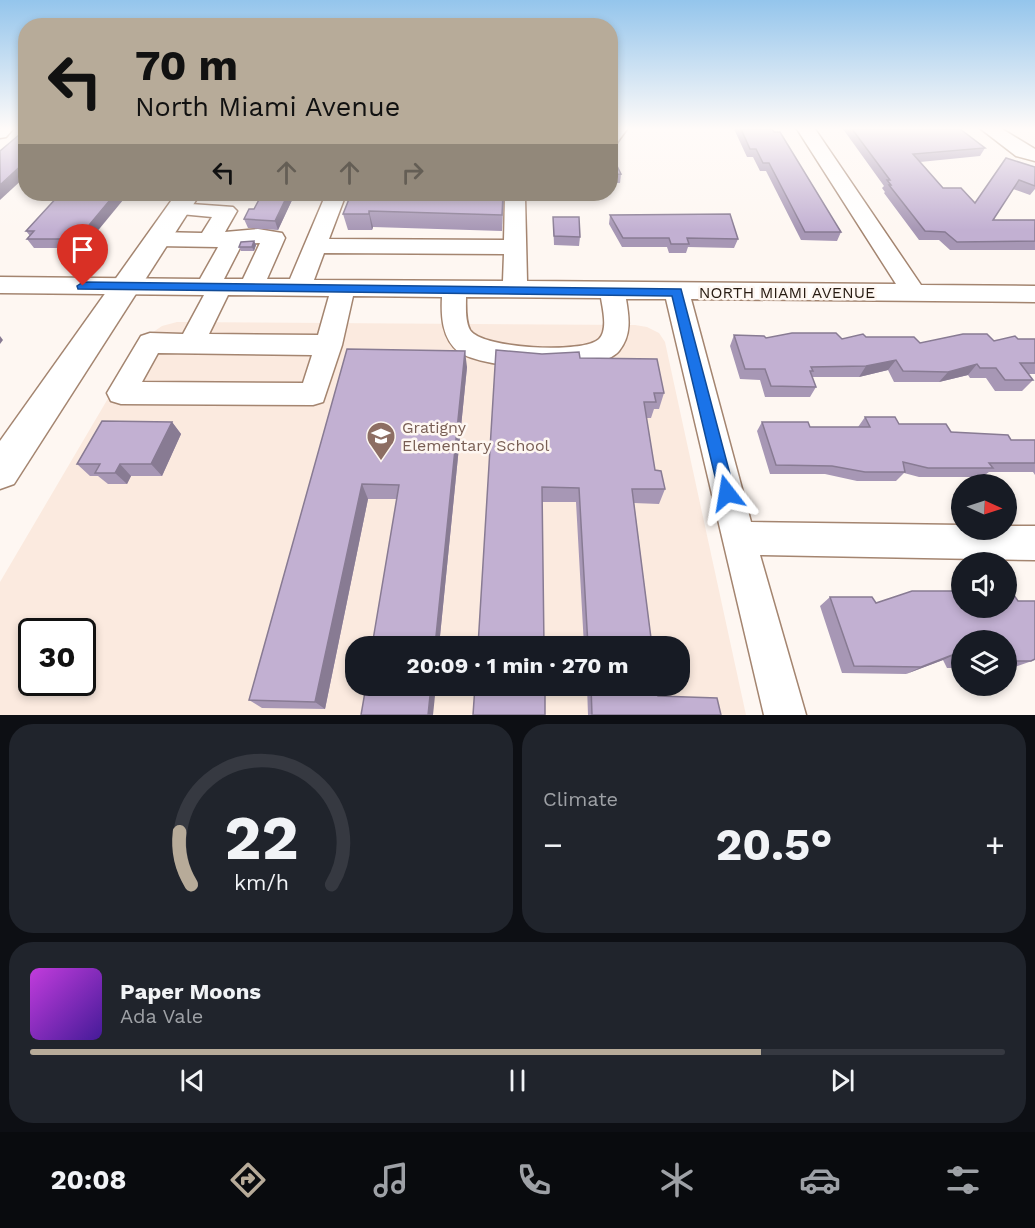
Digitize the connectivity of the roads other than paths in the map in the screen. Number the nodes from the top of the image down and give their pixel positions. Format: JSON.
{"nodes":[{"id":1,"x":828,"y":162,"type":"edge"},
{"id":2,"x":182,"y":201,"type":"edge"},
{"id":3,"x":333,"y":201,"type":"edge"},
{"id":4,"x":515,"y":201,"type":"edge"},
{"id":5,"x":157,"y":239,"type":"junction"},
{"id":6,"x":233,"y":239,"type":"junction"},
{"id":7,"x":209,"y":240,"type":"junction"},
{"id":8,"x":315,"y":246,"type":"junction"},
{"id":9,"x":513,"y":247,"type":"junction"},
{"id":10,"x":0,"y":285,"type":"edge"},
{"id":11,"x":125,"y":286,"type":"junction"},
{"id":12,"x":214,"y":287,"type":"junction"},
{"id":13,"x":251,"y":288,"type":"junction"},
{"id":14,"x":299,"y":288,"type":"junction"},
{"id":15,"x":343,"y":288,"type":"junction"},
{"id":16,"x":454,"y":290,"type":"junction"},
{"id":17,"x":515,"y":290,"type":"junction"},
{"id":18,"x":612,"y":291,"type":"junction"},
{"id":19,"x":677,"y":292,"type":"junction"},
{"id":20,"x":914,"y":293,"type":"junction"},
{"id":21,"x":1035,"y":294,"type":"edge"},
{"id":22,"x":191,"y":343,"type":"junction"},
{"id":23,"x":328,"y":345,"type":"junction"},
{"id":24,"x":0,"y":472,"type":"edge"},
{"id":25,"x":738,"y":538,"type":"junction"},
{"id":26,"x":1035,"y":543,"type":"edge"},
{"id":27,"x":785,"y":715,"type":"edge"}],
"edges":[{"from":1,"to":20,"type":"street"},
{"from":2,"to":5,"type":"main road"},
{"from":2,"to":7,"type":"street"},
{"from":3,"to":8,"type":"street"},
{"from":4,"to":9,"type":"street"},
{"from":5,"to":7,"type":"street"},
{"from":5,"to":11,"type":"main road"},
{"from":6,"to":7,"type":"street"},
{"from":6,"to":12,"type":"street"},
{"from":6,"to":13,"type":"street"},
{"from":8,"to":9,"type":"street"},
{"from":8,"to":14,"type":"street"},
{"from":9,"to":17,"type":"street"},
{"from":10,"to":11,"type":"street","name":"NORTH MIAMI AVENUE"},
{"from":11,"to":12,"type":"street","name":"NORTH MIAMI AVENUE"},
{"from":11,"to":24,"type":"main road"},
{"from":12,"to":13,"type":"street","name":"NORTH MIAMI AVENUE"},
{"from":12,"to":22,"type":"street"},
{"from":13,"to":14,"type":"street","name":"NORTH MIAMI AVENUE"},
{"from":14,"to":15,"type":"street","name":"NORTH MIAMI AVENUE"},
{"from":15,"to":16,"type":"street","name":"NORTH MIAMI AVENUE"},
{"from":15,"to":23,"type":"street"},
{"from":16,"to":17,"type":"street","name":"NORTH MIAMI AVENUE"},
{"from":16,"to":18,"type":"street"},
{"from":17,"to":18,"type":"street","name":"NORTH MIAMI AVENUE"},
{"from":18,"to":19,"type":"street","name":"NORTH MIAMI AVENUE"},
{"from":19,"to":20,"type":"street","name":"NORTH MIAMI AVENUE"},
{"from":19,"to":25,"type":"street"},
{"from":20,"to":21,"type":"street","name":"NORTH MIAMI AVENUE"},
{"from":22,"to":23,"type":"street"},
{"from":22,"to":23,"type":"street"},
{"from":25,"to":26,"type":"street"},
{"from":25,"to":27,"type":"street"}]}
